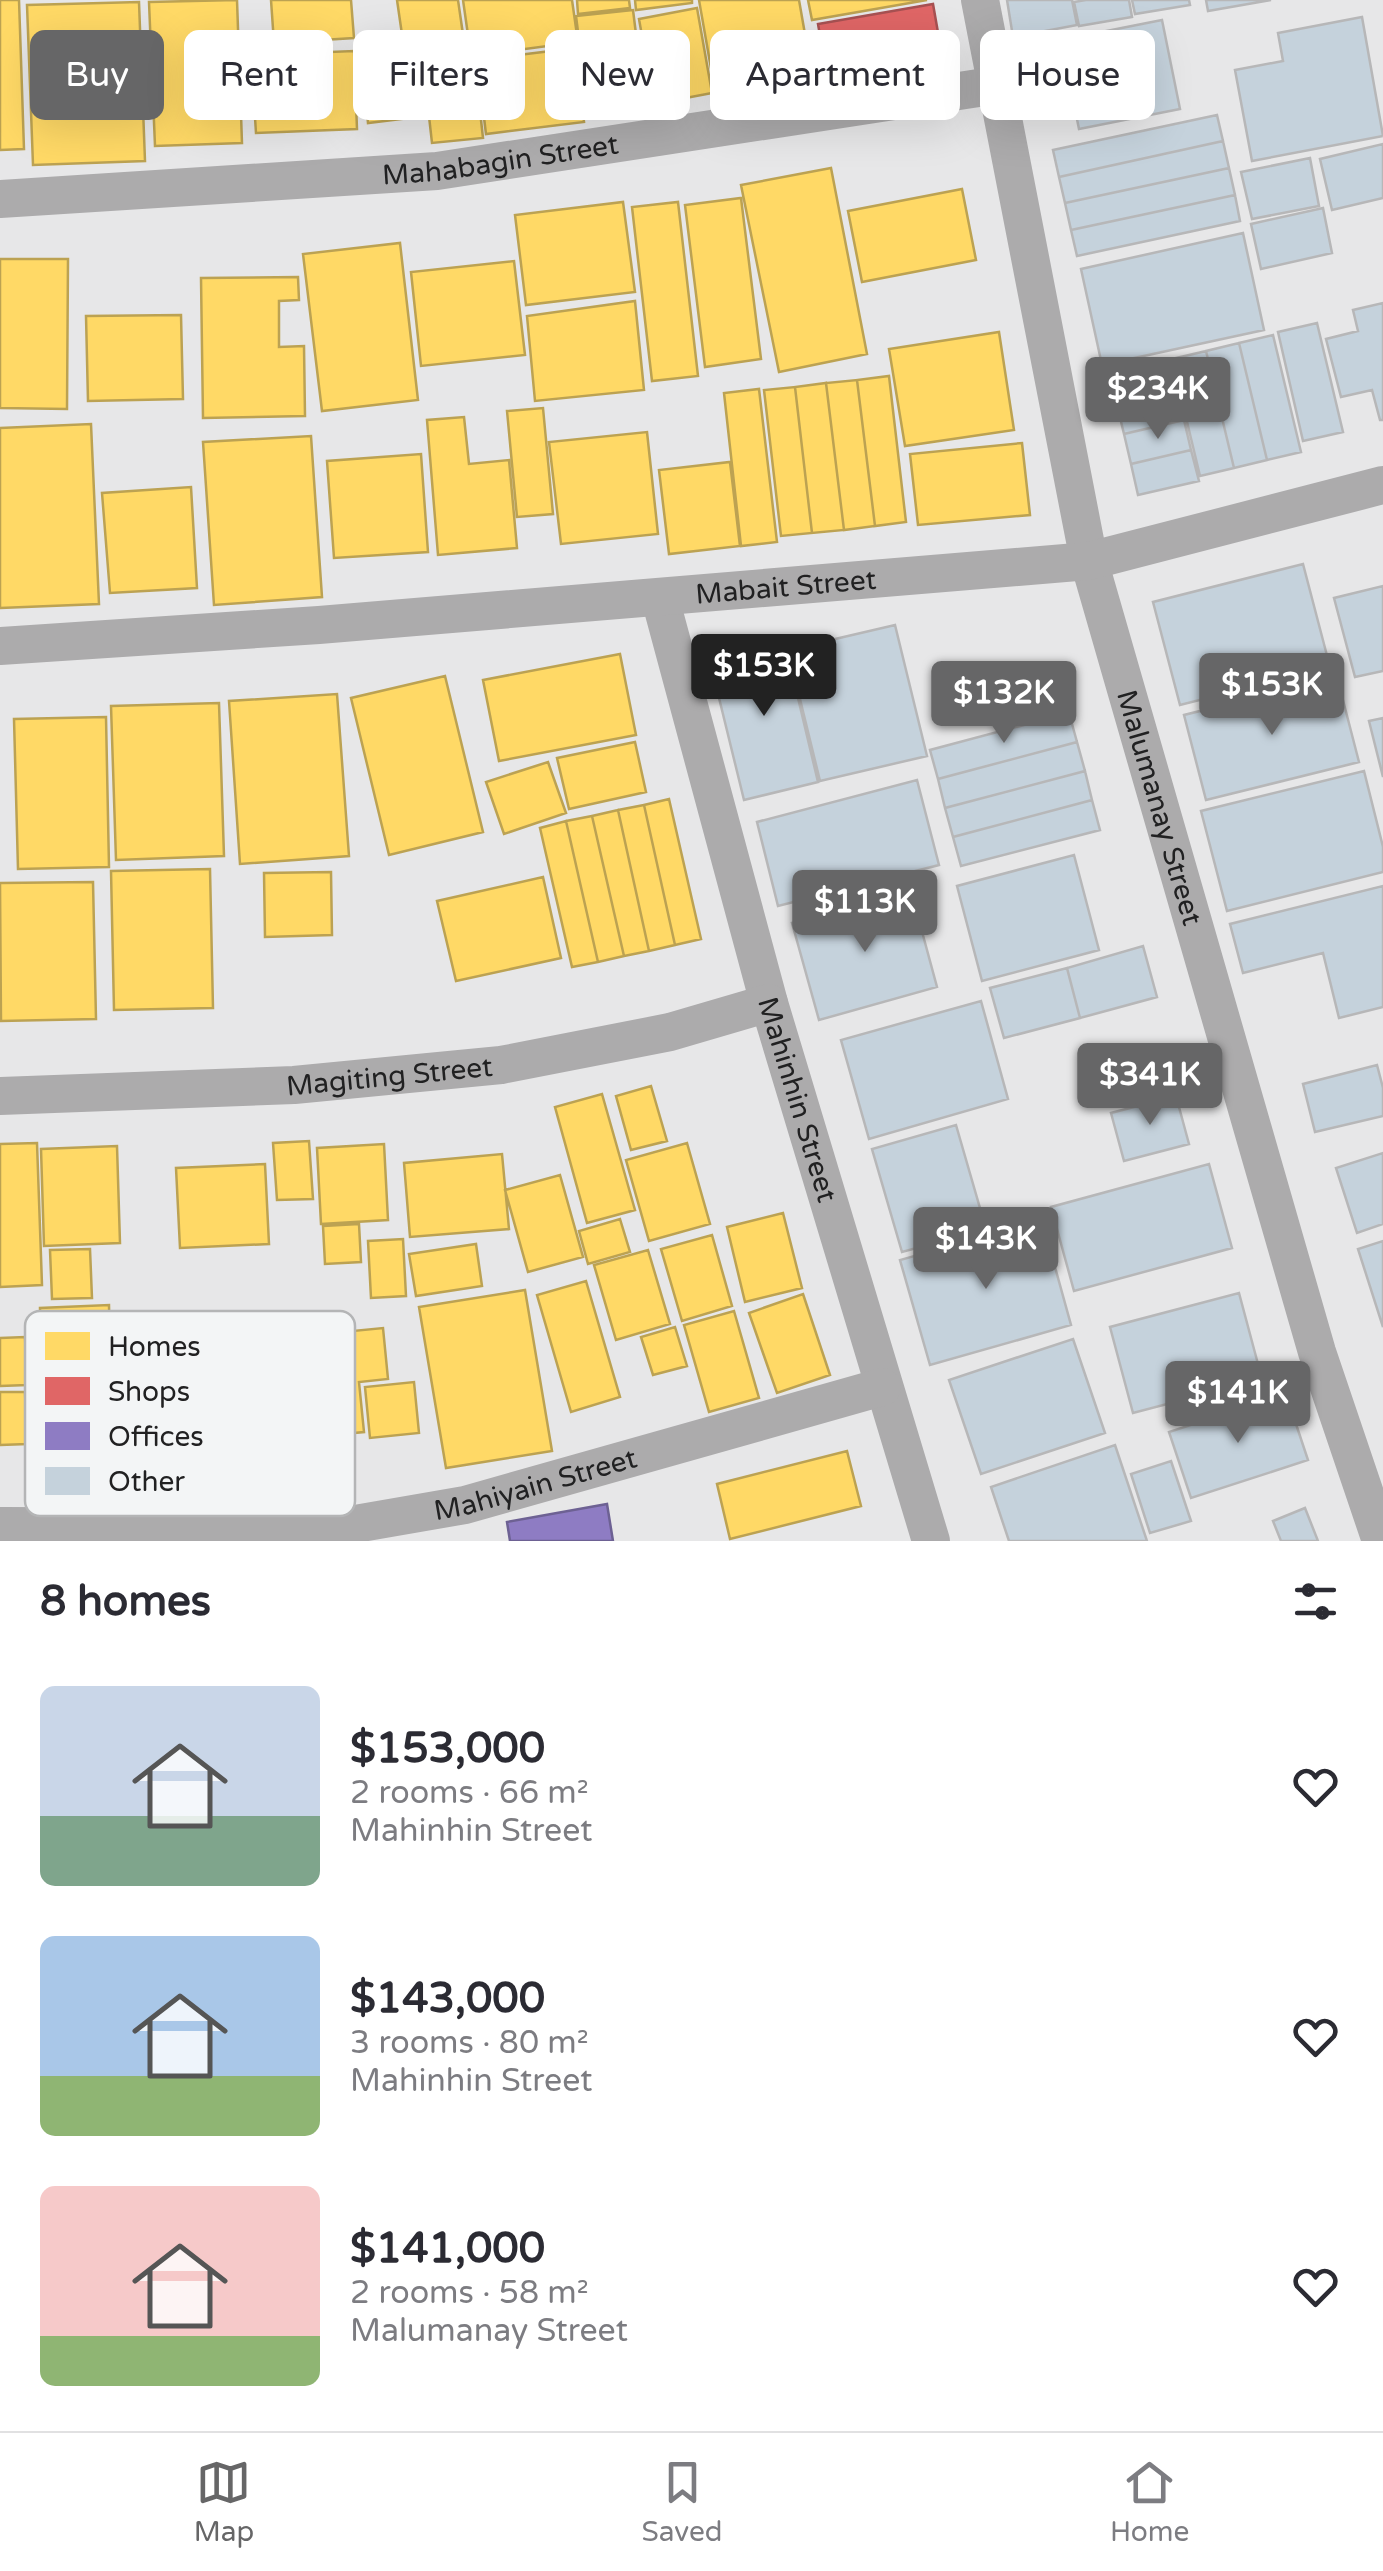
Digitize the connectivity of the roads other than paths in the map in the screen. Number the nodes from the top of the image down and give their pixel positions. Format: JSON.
{"nodes":[{"id":1,"x":980,"y":0,"type":"edge"},
{"id":2,"x":986,"y":30,"type":"edge"},
{"id":3,"x":980,"y":88,"type":"edge"},
{"id":4,"x":1005,"y":120,"type":"edge"},
{"id":5,"x":0,"y":199,"type":"edge"},
{"id":6,"x":1383,"y":485,"type":"edge"},
{"id":7,"x":1089,"y":561,"type":"junction"},
{"id":8,"x":660,"y":598,"type":"junction"},
{"id":9,"x":0,"y":646,"type":"edge"},
{"id":10,"x":770,"y":1003,"type":"junction"},
{"id":11,"x":0,"y":1096,"type":"edge"},
{"id":12,"x":882,"y":1387,"type":"junction"},
{"id":13,"x":0,"y":1526,"type":"edge"},
{"id":14,"x":931,"y":1541,"type":"edge"},
{"id":15,"x":1381,"y":1541,"type":"edge"}],
"edges":[{"from":1,"to":2,"type":"street","name":"Malumanay Street"},
{"from":3,"to":5,"type":"street","name":"Mahabagin Street"},
{"from":4,"to":7,"type":"street","name":"Malumanay Street"},
{"from":6,"to":7,"type":"street","name":"Mabait Street"},
{"from":7,"to":8,"type":"street","name":"Mabait Street"},
{"from":7,"to":15,"type":"street","name":"Malumanay Street"},
{"from":8,"to":9,"type":"street","name":"Mabait Street"},
{"from":8,"to":10,"type":"street","name":"Mahinhin Street"},
{"from":10,"to":11,"type":"street","name":"Magiting Street"},
{"from":10,"to":12,"type":"street","name":"Mahinhin Street"},
{"from":12,"to":13,"type":"street","name":"Mahiyain Street"},
{"from":12,"to":14,"type":"street","name":"Mahinhin Street"}]}
